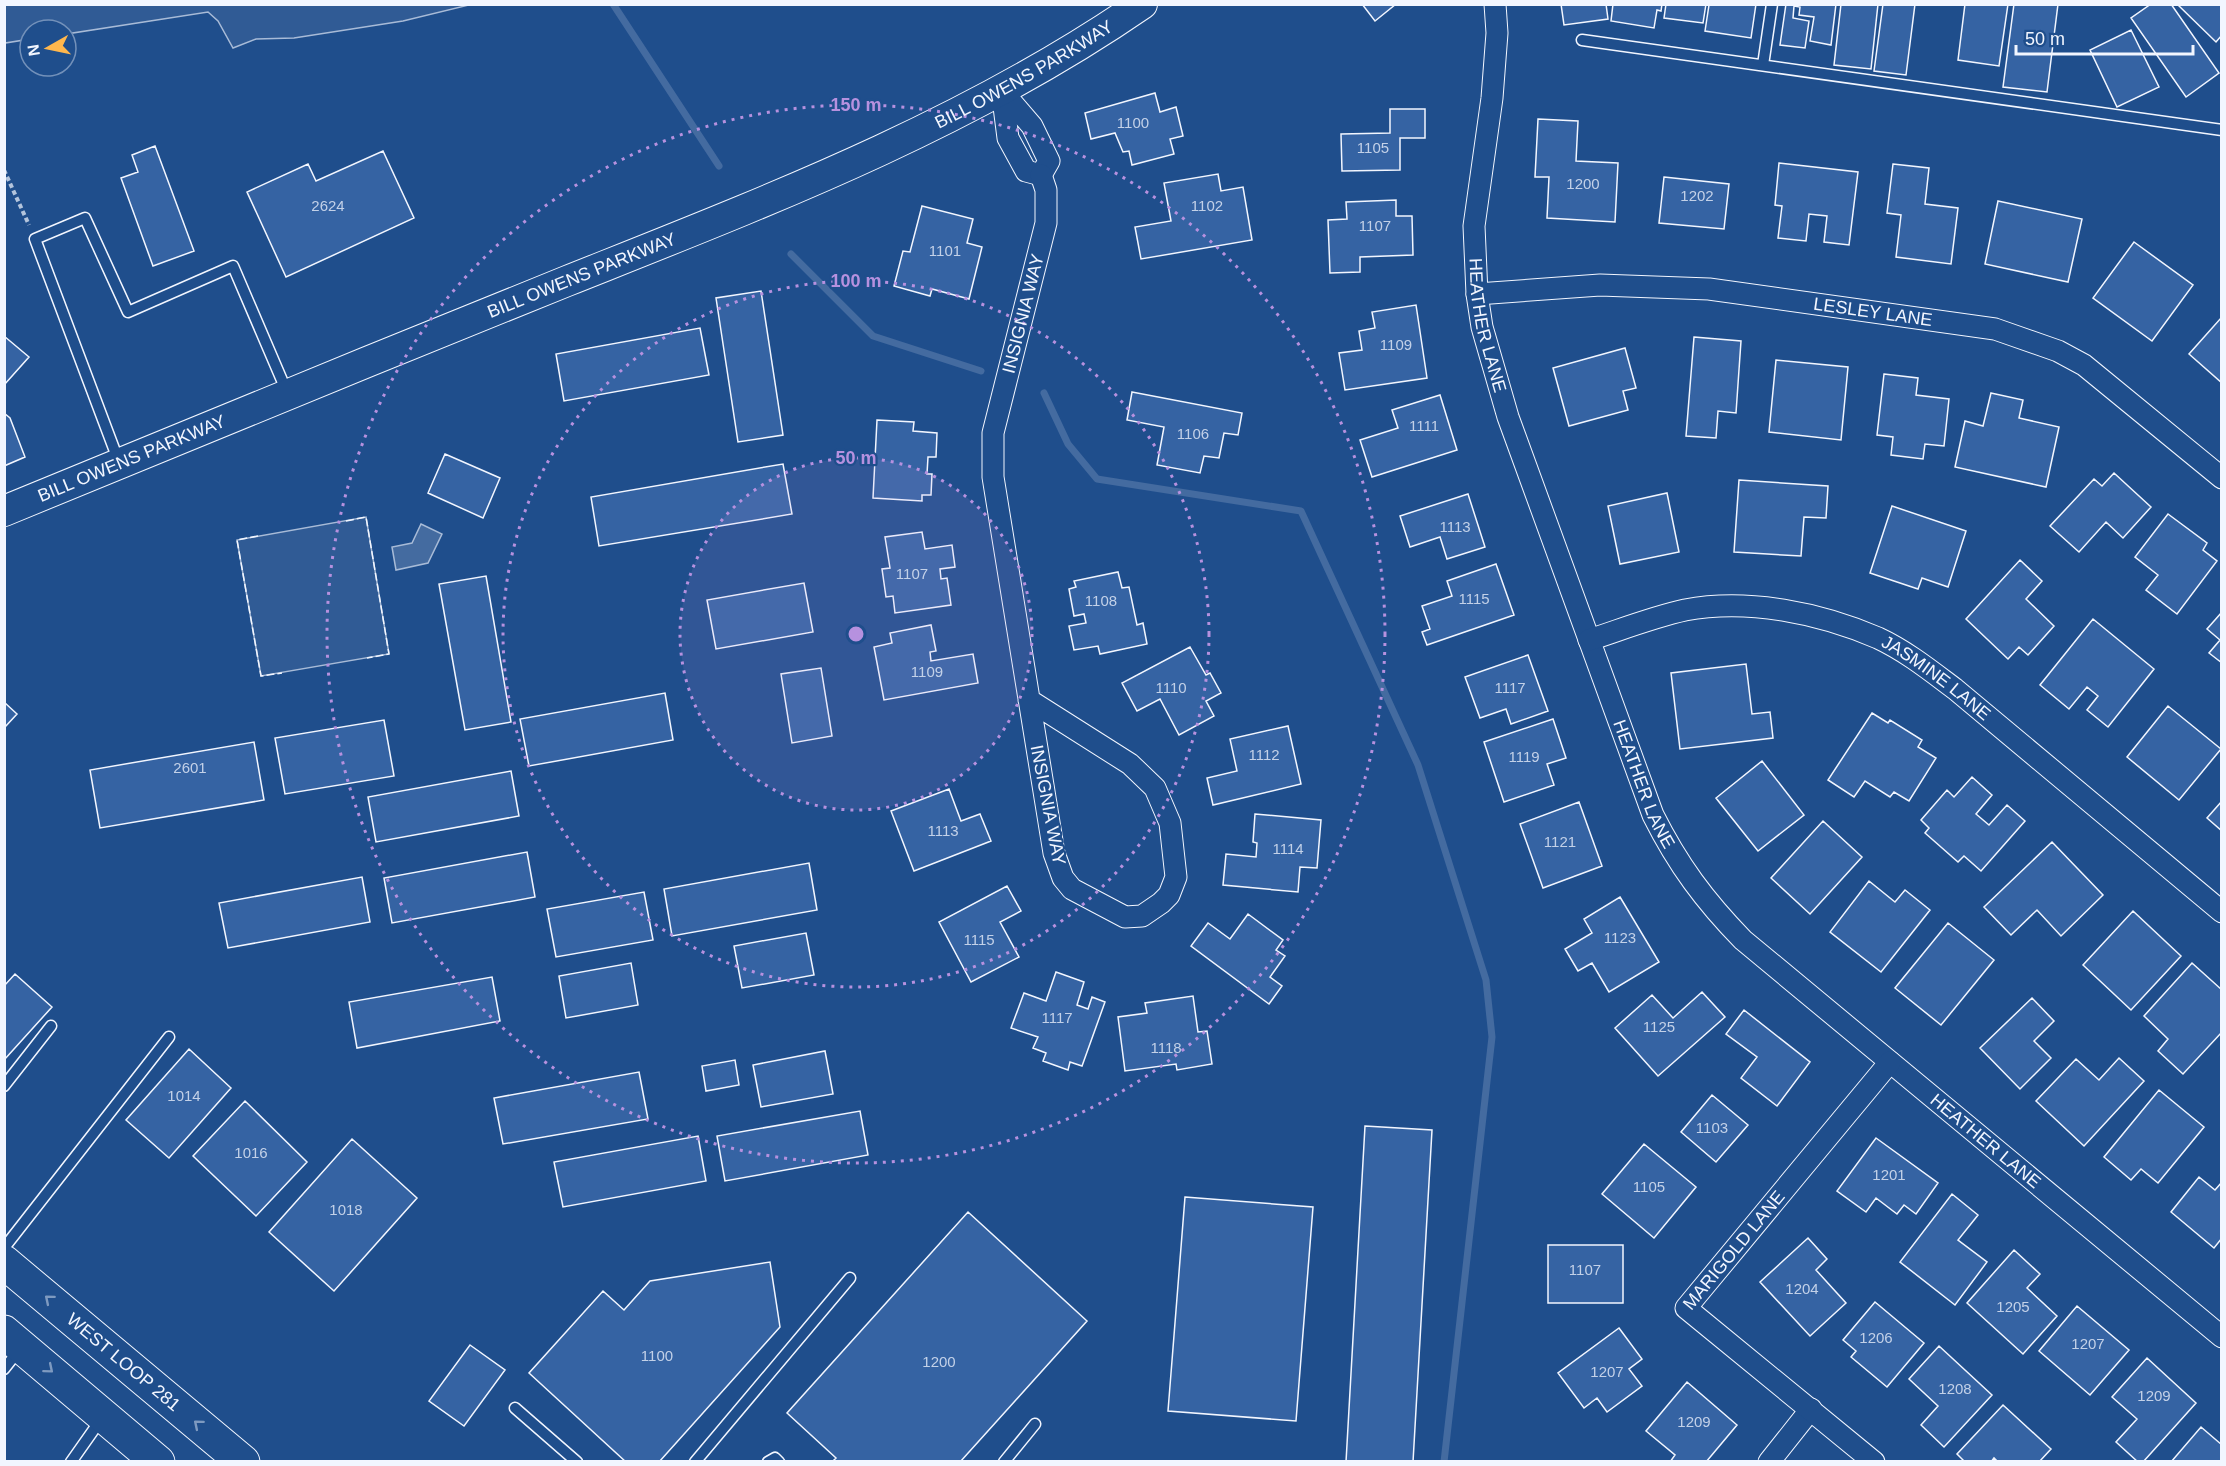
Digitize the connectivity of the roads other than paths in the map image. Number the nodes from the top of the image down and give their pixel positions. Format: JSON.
{"nodes":[{"id":1,"x":1142,"y":4,"type":"edge"},
{"id":2,"x":1495,"y":4,"type":"edge"},
{"id":3,"x":1772,"y":4,"type":"edge"},
{"id":4,"x":1582,"y":40,"type":"dead end"},
{"id":5,"x":1763,"y":65,"type":"junction"},
{"id":6,"x":1002,"y":91,"type":"junction"},
{"id":7,"x":2222,"y":130,"type":"edge"},
{"id":8,"x":1477,"y":294,"type":"junction"},
{"id":9,"x":288,"y":395,"type":"junction"},
{"id":10,"x":120,"y":464,"type":"junction"},
{"id":11,"x":2222,"y":478,"type":"edge"},
{"id":12,"x":4,"y":511,"type":"edge"},
{"id":13,"x":1589,"y":640,"type":"junction"},
{"id":14,"x":1029,"y":700,"type":"junction"},
{"id":15,"x":2222,"y":912,"type":"edge"},
{"id":16,"x":51,"y":1026,"type":"dead end"},
{"id":17,"x":169,"y":1037,"type":"dead end"},
{"id":18,"x":1890,"y":1062,"type":"junction"},
{"id":19,"x":4,"y":1086,"type":"edge"},
{"id":20,"x":4,"y":1248,"type":"edge"},
{"id":21,"x":4,"y":1262,"type":"edge"},
{"id":22,"x":850,"y":1278,"type":"dead end"},
{"id":23,"x":2222,"y":1337,"type":"edge"},
{"id":24,"x":10,"y":1349,"type":"edge"},
{"id":25,"x":514,"y":1408,"type":"dead end"},
{"id":26,"x":1811,"y":1409,"type":"junction"},
{"id":27,"x":104,"y":1415,"type":"junction"},
{"id":28,"x":1035,"y":1424,"type":"dead end"},
{"id":29,"x":71,"y":1461,"type":"edge"},
{"id":30,"x":158,"y":1461,"type":"edge"},
{"id":31,"x":243,"y":1461,"type":"edge"},
{"id":32,"x":577,"y":1461,"type":"edge"},
{"id":33,"x":695,"y":1461,"type":"edge"},
{"id":34,"x":768,"y":1461,"type":"edge"},
{"id":35,"x":779,"y":1461,"type":"edge"},
{"id":36,"x":1004,"y":1461,"type":"edge"},
{"id":37,"x":1769,"y":1461,"type":"edge"},
{"id":38,"x":1874,"y":1461,"type":"edge"}],
"edges":[{"from":1,"to":6,"type":"main road","name":"BILL OWENS PARKWAY"},
{"from":2,"to":8,"type":"street","name":"HEATHER LANE"},
{"from":3,"to":5,"type":"lane"},
{"from":4,"to":5,"type":"lane"},
{"from":5,"to":7,"type":"lane"},
{"from":6,"to":9,"type":"main road","name":"BILL OWENS PARKWAY"},
{"from":6,"to":14,"type":"street","name":"INSIGNIA WAY"},
{"from":8,"to":11,"type":"street","name":"LESLEY LANE"},
{"from":8,"to":13,"type":"street","name":"HEATHER LANE"},
{"from":9,"to":10,"type":"main road","name":"BILL OWENS PARKWAY"},
{"from":9,"to":10,"type":"lane"},
{"from":10,"to":12,"type":"main road","name":"BILL OWENS PARKWAY"},
{"from":13,"to":15,"type":"street","name":"JASMINE LANE"},
{"from":13,"to":18,"type":"street","name":"HEATHER LANE"},
{"from":14,"to":14,"type":"street","name":"INSIGNIA WAY"},
{"from":16,"to":19,"type":"lane"},
{"from":17,"to":20,"type":"lane"},
{"from":18,"to":23,"type":"street","name":"HEATHER LANE"},
{"from":18,"to":26,"type":"street","name":"MARIGOLD LANE"},
{"from":31,"to":21,"type":"highway","name":"WEST LOOP 281","one_way":true},
{"from":22,"to":33,"type":"lane"},
{"from":24,"to":27,"type":"highway","one_way":true},
{"from":25,"to":32,"type":"lane"},
{"from":26,"to":37,"type":"street"},
{"from":26,"to":38,"type":"street","name":"MARIGOLD LANE"},
{"from":27,"to":29,"type":"lane"},
{"from":27,"to":30,"type":"highway"},
{"from":28,"to":36,"type":"lane"},
{"from":34,"to":35,"type":"lane"}]}
